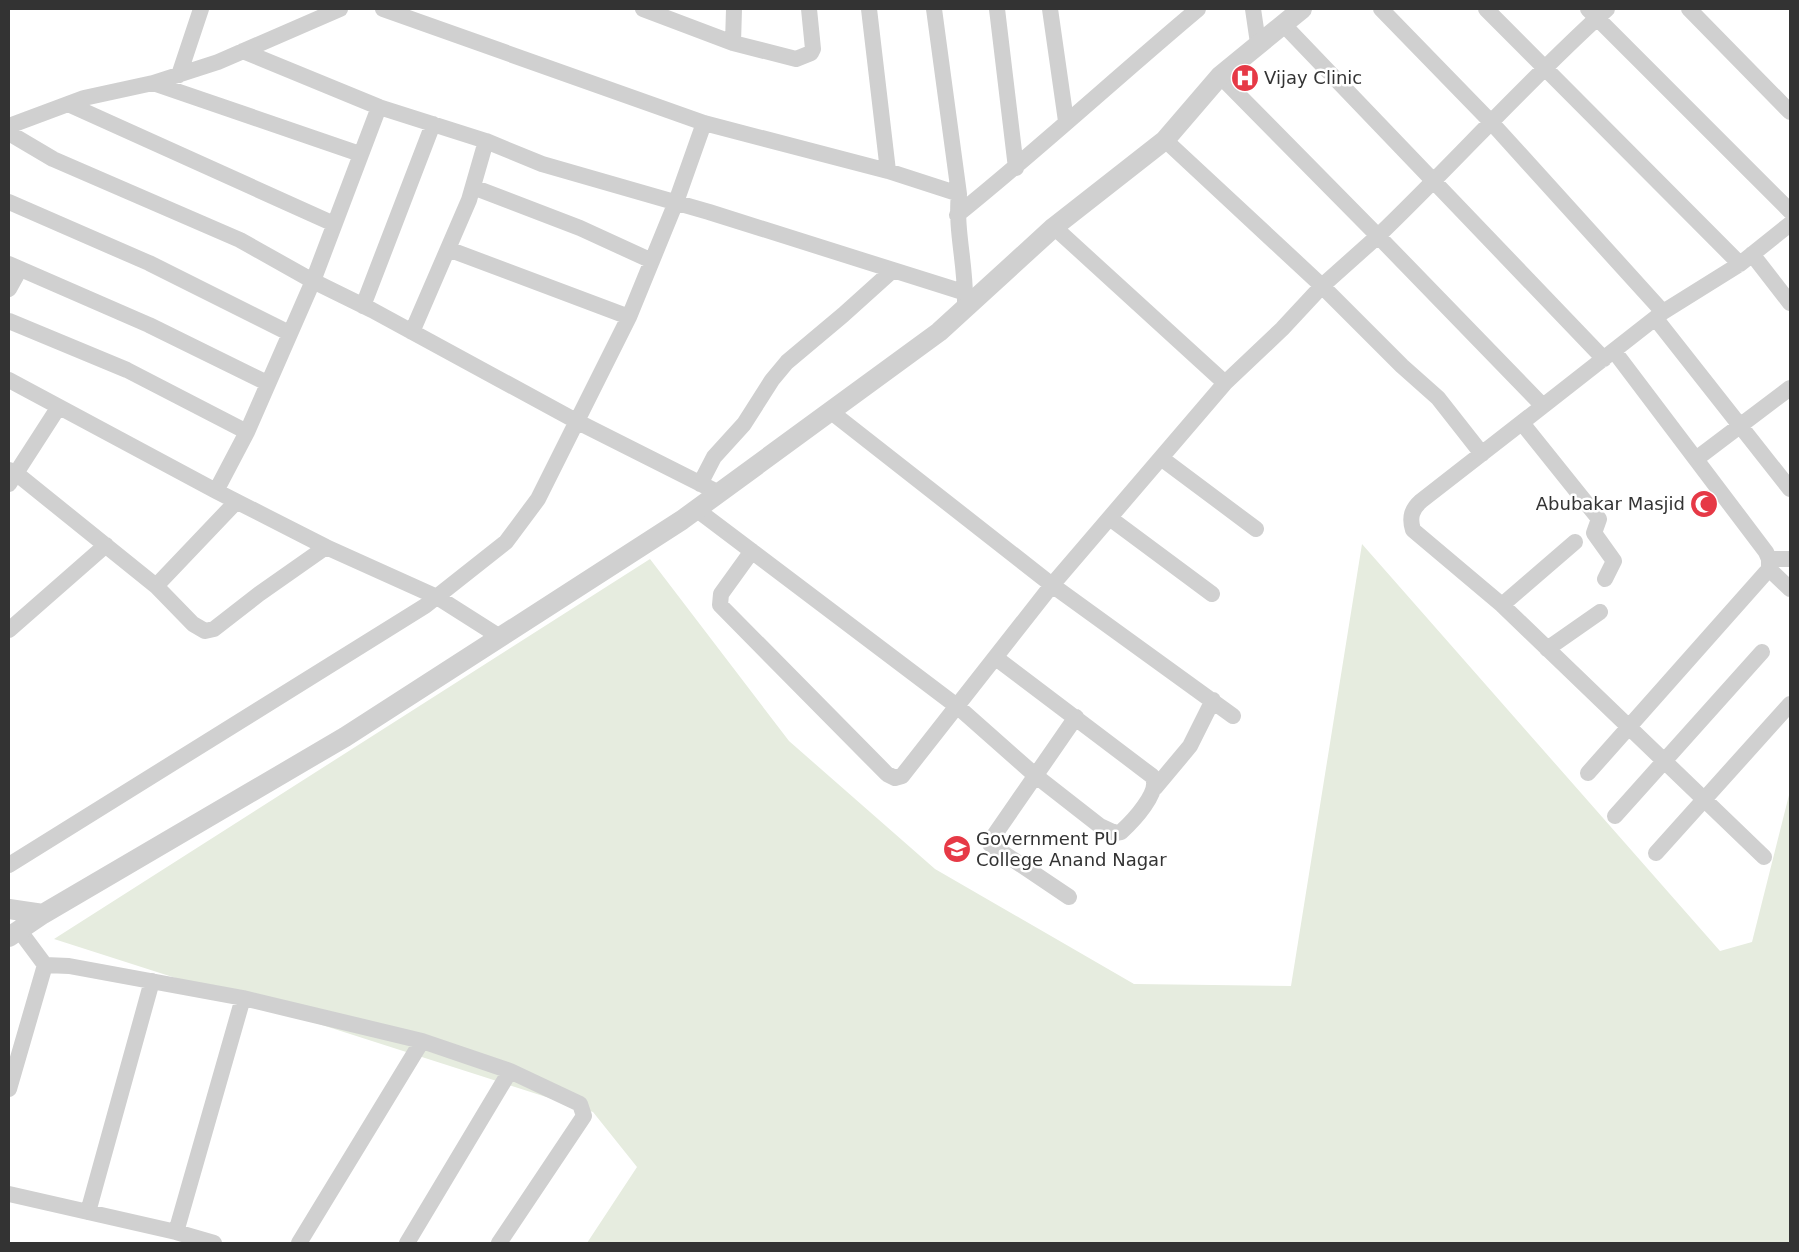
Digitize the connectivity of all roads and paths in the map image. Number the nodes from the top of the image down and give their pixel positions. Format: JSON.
{"nodes":[{"id":1,"x":201,"y":9,"type":"edge"},
{"id":2,"x":340,"y":9,"type":"edge"},
{"id":3,"x":383,"y":9,"type":"edge"},
{"id":4,"x":642,"y":9,"type":"edge"},
{"id":5,"x":734,"y":9,"type":"edge"},
{"id":6,"x":809,"y":9,"type":"edge"},
{"id":7,"x":869,"y":9,"type":"edge"},
{"id":8,"x":934,"y":9,"type":"edge"},
{"id":9,"x":997,"y":9,"type":"edge"},
{"id":10,"x":1050,"y":9,"type":"edge"},
{"id":11,"x":1198,"y":9,"type":"edge"},
{"id":12,"x":1253,"y":9,"type":"edge"},
{"id":13,"x":1302,"y":9,"type":"edge"},
{"id":14,"x":1382,"y":9,"type":"edge"},
{"id":15,"x":1486,"y":9,"type":"edge"},
{"id":16,"x":1689,"y":9,"type":"edge"},
{"id":17,"x":1597,"y":12,"type":"edge"},
{"id":18,"x":1283,"y":24,"type":"junction"},
{"id":19,"x":733,"y":43,"type":"junction"},
{"id":20,"x":1258,"y":43,"type":"junction"},
{"id":21,"x":244,"y":51,"type":"junction"},
{"id":22,"x":1544,"y":67,"type":"junction"},
{"id":23,"x":179,"y":74,"type":"junction"},
{"id":24,"x":1220,"y":76,"type":"junction"},
{"id":25,"x":153,"y":83,"type":"junction"},
{"id":26,"x":68,"y":104,"type":"junction"},
{"id":27,"x":379,"y":107,"type":"junction"},
{"id":28,"x":1790,"y":112,"type":"edge"},
{"id":29,"x":1066,"y":121,"type":"junction"},
{"id":30,"x":1490,"y":121,"type":"junction"},
{"id":31,"x":704,"y":123,"type":"junction"},
{"id":32,"x":433,"y":124,"type":"junction"},
{"id":33,"x":9,"y":126,"type":"edge"},
{"id":34,"x":9,"y":133,"type":"edge"},
{"id":35,"x":1165,"y":140,"type":"junction"},
{"id":36,"x":486,"y":141,"type":"junction"},
{"id":37,"x":360,"y":154,"type":"junction"},
{"id":38,"x":1016,"y":168,"type":"junction"},
{"id":39,"x":888,"y":171,"type":"junction"},
{"id":40,"x":1434,"y":182,"type":"junction"},
{"id":41,"x":473,"y":187,"type":"junction"},
{"id":42,"x":959,"y":194,"type":"junction"},
{"id":43,"x":9,"y":202,"type":"edge"},
{"id":44,"x":676,"y":202,"type":"junction"},
{"id":45,"x":1790,"y":211,"type":"edge"},
{"id":46,"x":957,"y":215,"type":"junction"},
{"id":47,"x":334,"y":224,"type":"junction"},
{"id":48,"x":1790,"y":224,"type":"edge"},
{"id":49,"x":1054,"y":227,"type":"junction"},
{"id":50,"x":1378,"y":236,"type":"junction"},
{"id":51,"x":448,"y":249,"type":"junction"},
{"id":52,"x":1746,"y":259,"type":"junction"},
{"id":53,"x":652,"y":261,"type":"junction"},
{"id":54,"x":15,"y":266,"type":"edge"},
{"id":55,"x":892,"y":270,"type":"junction"},
{"id":56,"x":314,"y":281,"type":"junction"},
{"id":57,"x":1322,"y":286,"type":"junction"},
{"id":58,"x":9,"y":289,"type":"edge"},
{"id":59,"x":965,"y":300,"type":"junction"},
{"id":60,"x":1790,"y":303,"type":"edge"},
{"id":61,"x":363,"y":306,"type":"junction"},
{"id":62,"x":1659,"y":315,"type":"junction"},
{"id":63,"x":629,"y":317,"type":"junction"},
{"id":64,"x":9,"y":322,"type":"edge"},
{"id":65,"x":412,"y":332,"type":"junction"},
{"id":66,"x":289,"y":333,"type":"junction"},
{"id":67,"x":1609,"y":355,"type":"junction"},
{"id":68,"x":9,"y":380,"type":"edge"},
{"id":69,"x":268,"y":383,"type":"junction"},
{"id":70,"x":1225,"y":383,"type":"junction"},
{"id":71,"x":1790,"y":388,"type":"edge"},
{"id":72,"x":1543,"y":406,"type":"junction"},
{"id":73,"x":58,"y":408,"type":"junction"},
{"id":74,"x":830,"y":412,"type":"junction"},
{"id":75,"x":578,"y":422,"type":"junction"},
{"id":76,"x":1522,"y":423,"type":"junction"},
{"id":77,"x":1740,"y":425,"type":"junction"},
{"id":78,"x":247,"y":432,"type":"junction"},
{"id":79,"x":1482,"y":454,"type":"junction"},
{"id":80,"x":1160,"y":458,"type":"junction"},
{"id":81,"x":1696,"y":459,"type":"junction"},
{"id":82,"x":12,"y":476,"type":"edge"},
{"id":83,"x":700,"y":484,"type":"junction"},
{"id":84,"x":1790,"y":489,"type":"edge"},
{"id":85,"x":216,"y":491,"type":"junction"},
{"id":86,"x":719,"y":493,"type":"junction"},
{"id":87,"x":236,"y":502,"type":"junction"},
{"id":88,"x":696,"y":509,"type":"junction"},
{"id":89,"x":1111,"y":518,"type":"junction"},
{"id":90,"x":1256,"y":529,"type":"dead end"},
{"id":91,"x":1575,"y":542,"type":"dead end"},
{"id":92,"x":106,"y":545,"type":"junction"},
{"id":93,"x":326,"y":547,"type":"junction"},
{"id":94,"x":752,"y":551,"type":"junction"},
{"id":95,"x":1790,"y":559,"type":"edge"},
{"id":96,"x":1769,"y":564,"type":"junction"},
{"id":97,"x":1605,"y":578,"type":"dead end"},
{"id":98,"x":1052,"y":585,"type":"junction"},
{"id":99,"x":156,"y":586,"type":"junction"},
{"id":100,"x":1790,"y":589,"type":"edge"},
{"id":101,"x":1212,"y":594,"type":"dead end"},
{"id":102,"x":437,"y":597,"type":"junction"},
{"id":103,"x":1502,"y":605,"type":"junction"},
{"id":104,"x":1600,"y":612,"type":"dead end"},
{"id":105,"x":9,"y":630,"type":"edge"},
{"id":106,"x":500,"y":637,"type":"junction"},
{"id":107,"x":1546,"y":649,"type":"junction"},
{"id":108,"x":1762,"y":652,"type":"dead end"},
{"id":109,"x":996,"y":658,"type":"junction"},
{"id":110,"x":1213,"y":700,"type":"junction"},
{"id":111,"x":1790,"y":704,"type":"edge"},
{"id":112,"x":958,"y":707,"type":"junction"},
{"id":113,"x":1233,"y":716,"type":"dead end"},
{"id":114,"x":1076,"y":718,"type":"junction"},
{"id":115,"x":1627,"y":727,"type":"junction"},
{"id":116,"x":1664,"y":763,"type":"junction"},
{"id":117,"x":1588,"y":773,"type":"dead end"},
{"id":118,"x":1036,"y":776,"type":"junction"},
{"id":119,"x":1155,"y":788,"type":"junction"},
{"id":120,"x":1705,"y":801,"type":"junction"},
{"id":121,"x":1615,"y":816,"type":"dead end"},
{"id":122,"x":1656,"y":853,"type":"dead end"},
{"id":123,"x":1764,"y":857,"type":"dead end"},
{"id":124,"x":9,"y":865,"type":"edge"},
{"id":125,"x":1069,"y":897,"type":"dead end"},
{"id":126,"x":9,"y":909,"type":"edge"},
{"id":127,"x":43,"y":914,"type":"junction"},
{"id":128,"x":14,"y":933,"type":"edge"},
{"id":129,"x":45,"y":965,"type":"junction"},
{"id":130,"x":152,"y":981,"type":"junction"},
{"id":131,"x":243,"y":998,"type":"junction"},
{"id":132,"x":422,"y":1041,"type":"junction"},
{"id":133,"x":510,"y":1071,"type":"junction"},
{"id":134,"x":9,"y":1089,"type":"edge"},
{"id":135,"x":9,"y":1194,"type":"edge"},
{"id":136,"x":88,"y":1212,"type":"junction"},
{"id":137,"x":176,"y":1232,"type":"junction"},
{"id":138,"x":214,"y":1243,"type":"edge"},
{"id":139,"x":299,"y":1243,"type":"edge"},
{"id":140,"x":407,"y":1243,"type":"edge"},
{"id":141,"x":499,"y":1243,"type":"edge"}],
"edges":[{"from":1,"to":23,"type":"street"},
{"from":2,"to":21,"type":"street"},
{"from":3,"to":31,"type":"street"},
{"from":4,"to":19,"type":"street"},
{"from":5,"to":19,"type":"street"},
{"from":6,"to":19,"type":"street"},
{"from":7,"to":39,"type":"street"},
{"from":8,"to":42,"type":"street"},
{"from":9,"to":38,"type":"street"},
{"from":10,"to":29,"type":"street"},
{"from":11,"to":29,"type":"street"},
{"from":12,"to":20,"type":"street"},
{"from":13,"to":18,"type":"street"},
{"from":14,"to":30,"type":"street"},
{"from":15,"to":22,"type":"street"},
{"from":16,"to":28,"type":"street"},
{"from":17,"to":22,"type":"street"},
{"from":17,"to":45,"type":"street"},
{"from":18,"to":20,"type":"street"},
{"from":18,"to":40,"type":"street"},
{"from":20,"to":24,"type":"street"},
{"from":21,"to":23,"type":"street"},
{"from":21,"to":27,"type":"street"},
{"from":22,"to":30,"type":"street"},
{"from":22,"to":52,"type":"street"},
{"from":23,"to":25,"type":"street"},
{"from":24,"to":35,"type":"street"},
{"from":24,"to":50,"type":"street"},
{"from":25,"to":26,"type":"street"},
{"from":25,"to":37,"type":"street"},
{"from":26,"to":33,"type":"street"},
{"from":26,"to":47,"type":"street"},
{"from":27,"to":32,"type":"street"},
{"from":27,"to":37,"type":"street"},
{"from":29,"to":38,"type":"street"},
{"from":30,"to":40,"type":"street"},
{"from":30,"to":62,"type":"street"},
{"from":31,"to":39,"type":"street"},
{"from":31,"to":44,"type":"street"},
{"from":32,"to":36,"type":"street"},
{"from":32,"to":61,"type":"street"},
{"from":34,"to":56,"type":"street"},
{"from":35,"to":49,"type":"street"},
{"from":35,"to":57,"type":"street"},
{"from":36,"to":41,"type":"street"},
{"from":36,"to":44,"type":"street"},
{"from":37,"to":47,"type":"street"},
{"from":38,"to":46,"type":"street"},
{"from":39,"to":42,"type":"street"},
{"from":40,"to":50,"type":"street"},
{"from":40,"to":67,"type":"street"},
{"from":41,"to":51,"type":"street"},
{"from":41,"to":53,"type":"street"},
{"from":42,"to":46,"type":"street"},
{"from":43,"to":66,"type":"street"},
{"from":44,"to":53,"type":"street"},
{"from":44,"to":55,"type":"street"},
{"from":46,"to":59,"type":"street"},
{"from":47,"to":56,"type":"street"},
{"from":48,"to":52,"type":"street"},
{"from":49,"to":59,"type":"street"},
{"from":49,"to":70,"type":"street"},
{"from":50,"to":57,"type":"street"},
{"from":50,"to":72,"type":"street"},
{"from":51,"to":63,"type":"street"},
{"from":51,"to":65,"type":"street"},
{"from":52,"to":60,"type":"street"},
{"from":52,"to":62,"type":"street"},
{"from":53,"to":63,"type":"street"},
{"from":54,"to":58,"type":"street"},
{"from":54,"to":69,"type":"street"},
{"from":55,"to":59,"type":"street"},
{"from":55,"to":83,"type":"street"},
{"from":56,"to":61,"type":"street"},
{"from":56,"to":66,"type":"street"},
{"from":57,"to":70,"type":"street"},
{"from":57,"to":79,"type":"street"},
{"from":59,"to":74,"type":"street"},
{"from":61,"to":65,"type":"street"},
{"from":62,"to":67,"type":"street"},
{"from":62,"to":77,"type":"street"},
{"from":63,"to":75,"type":"street"},
{"from":64,"to":78,"type":"street"},
{"from":65,"to":75,"type":"street"},
{"from":66,"to":69,"type":"street"},
{"from":67,"to":72,"type":"street"},
{"from":67,"to":81,"type":"street"},
{"from":68,"to":73,"type":"street"},
{"from":69,"to":78,"type":"street"},
{"from":70,"to":80,"type":"street"},
{"from":71,"to":77,"type":"street"},
{"from":72,"to":76,"type":"street"},
{"from":73,"to":82,"type":"street"},
{"from":73,"to":85,"type":"street"},
{"from":74,"to":86,"type":"street"},
{"from":74,"to":98,"type":"street"},
{"from":75,"to":83,"type":"street"},
{"from":75,"to":102,"type":"street"},
{"from":76,"to":79,"type":"street"},
{"from":76,"to":97,"type":"street"},
{"from":77,"to":81,"type":"street"},
{"from":77,"to":84,"type":"street"},
{"from":78,"to":85,"type":"street"},
{"from":79,"to":103,"type":"street"},
{"from":80,"to":89,"type":"street"},
{"from":80,"to":90,"type":"street"},
{"from":81,"to":96,"type":"street"},
{"from":82,"to":92,"type":"street"},
{"from":83,"to":86,"type":"street"},
{"from":85,"to":87,"type":"street"},
{"from":86,"to":88,"type":"street"},
{"from":87,"to":93,"type":"street"},
{"from":87,"to":99,"type":"street"},
{"from":88,"to":94,"type":"street"},
{"from":88,"to":106,"type":"street"},
{"from":89,"to":98,"type":"street"},
{"from":89,"to":101,"type":"street"},
{"from":91,"to":103,"type":"street"},
{"from":92,"to":99,"type":"street"},
{"from":92,"to":105,"type":"street"},
{"from":93,"to":99,"type":"street"},
{"from":93,"to":102,"type":"street"},
{"from":94,"to":112,"type":"street"},
{"from":94,"to":112,"type":"street"},
{"from":95,"to":96,"type":"street"},
{"from":96,"to":100,"type":"street"},
{"from":96,"to":115,"type":"street"},
{"from":98,"to":109,"type":"street"},
{"from":98,"to":110,"type":"street"},
{"from":102,"to":106,"type":"street"},
{"from":102,"to":124,"type":"street"},
{"from":103,"to":107,"type":"street"},
{"from":104,"to":107,"type":"street"},
{"from":106,"to":127,"type":"street"},
{"from":107,"to":115,"type":"street"},
{"from":108,"to":116,"type":"street"},
{"from":109,"to":112,"type":"street"},
{"from":109,"to":114,"type":"street"},
{"from":110,"to":113,"type":"street"},
{"from":110,"to":119,"type":"street"},
{"from":111,"to":120,"type":"street"},
{"from":112,"to":118,"type":"street"},
{"from":114,"to":118,"type":"street"},
{"from":114,"to":119,"type":"street"},
{"from":115,"to":116,"type":"street"},
{"from":115,"to":117,"type":"street"},
{"from":116,"to":120,"type":"street"},
{"from":116,"to":121,"type":"street"},
{"from":118,"to":119,"type":"street"},
{"from":118,"to":125,"type":"street"},
{"from":120,"to":122,"type":"street"},
{"from":120,"to":123,"type":"street"},
{"from":126,"to":127,"type":"street"},
{"from":127,"to":128,"type":"street"},
{"from":128,"to":129,"type":"street"},
{"from":129,"to":130,"type":"street"},
{"from":129,"to":134,"type":"street"},
{"from":130,"to":131,"type":"street"},
{"from":130,"to":136,"type":"street"},
{"from":131,"to":132,"type":"street"},
{"from":131,"to":137,"type":"street"},
{"from":132,"to":133,"type":"street"},
{"from":132,"to":139,"type":"street"},
{"from":133,"to":140,"type":"street"},
{"from":133,"to":141,"type":"street"},
{"from":135,"to":136,"type":"street"},
{"from":136,"to":137,"type":"street"},
{"from":137,"to":138,"type":"street"}]}
